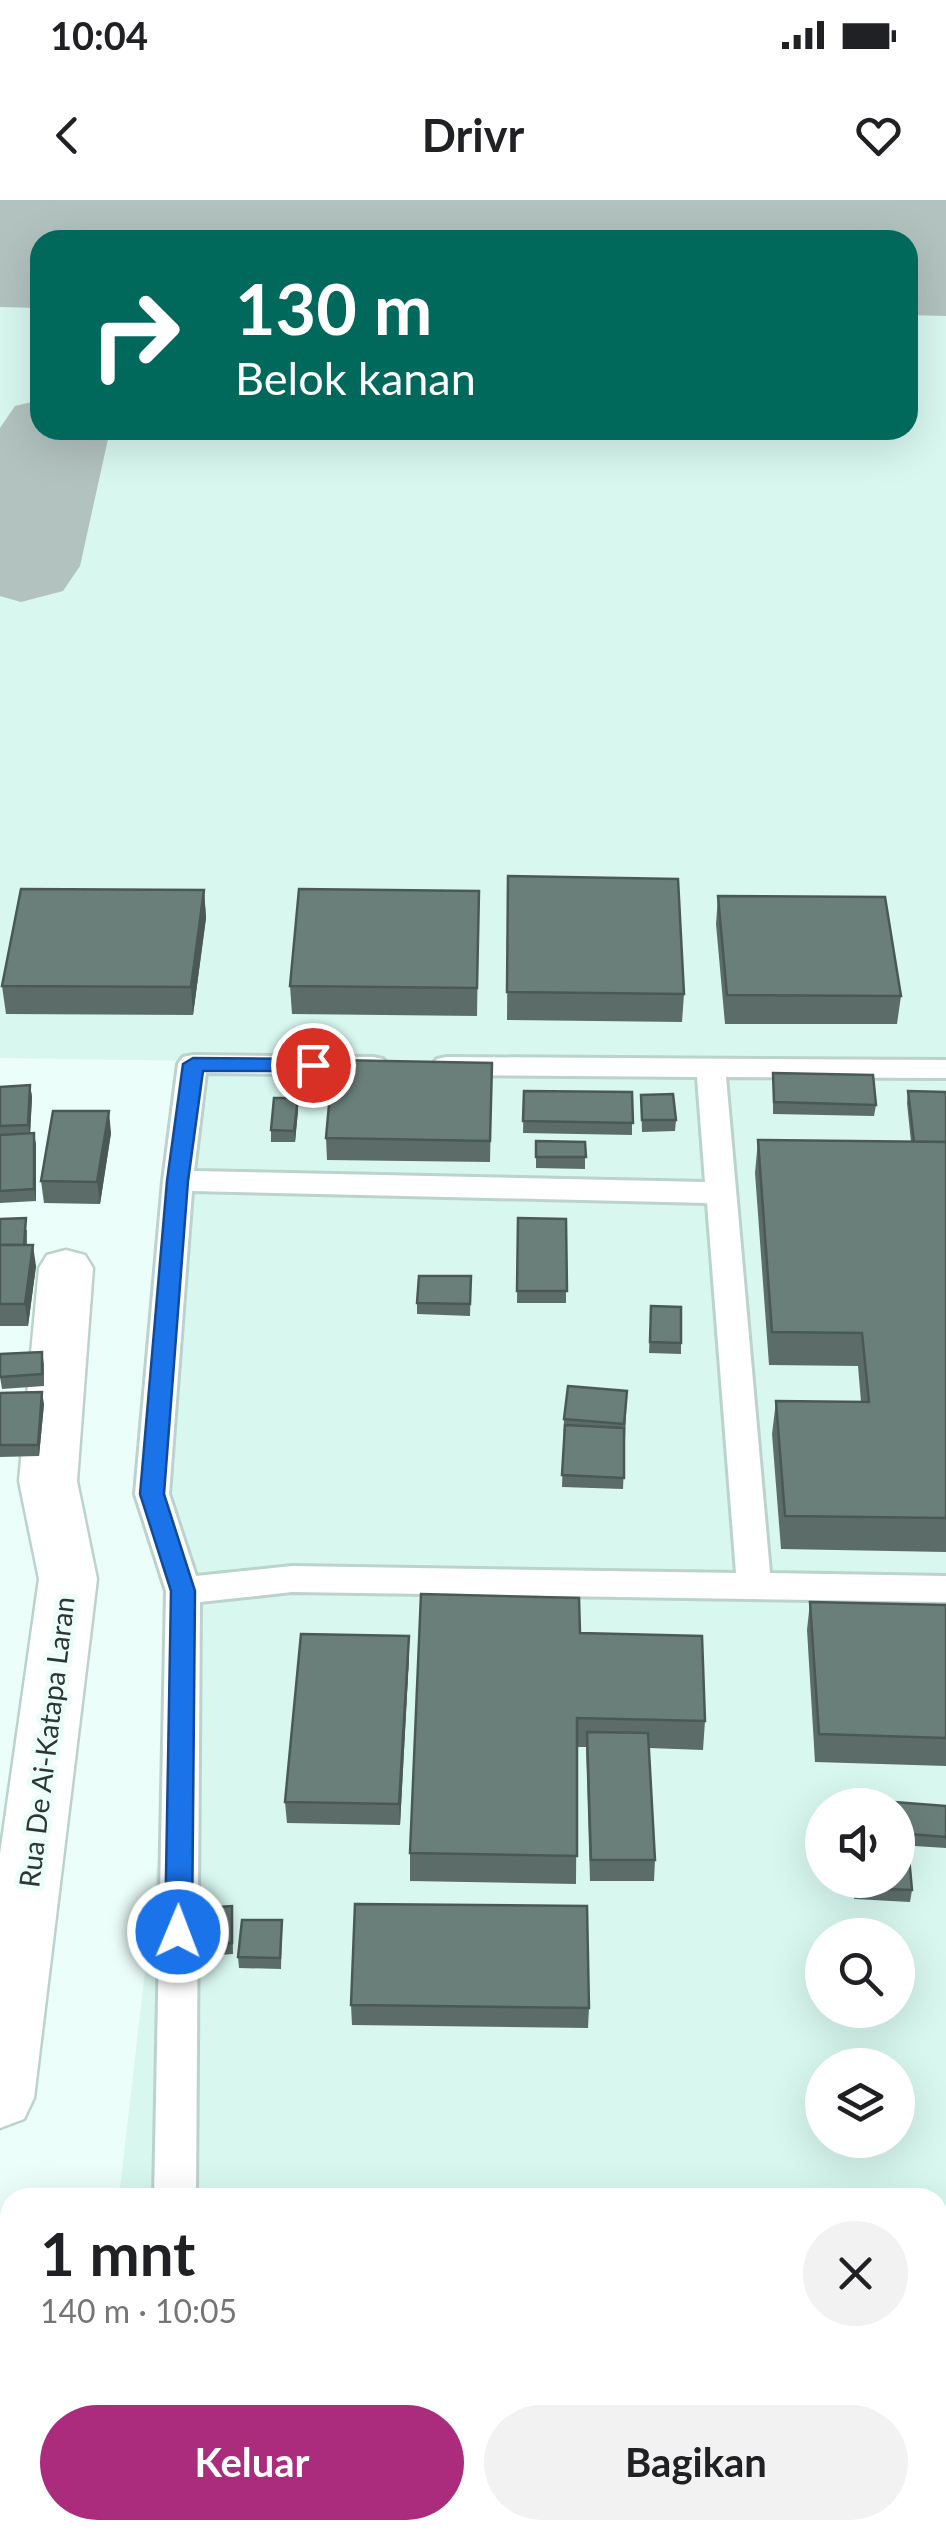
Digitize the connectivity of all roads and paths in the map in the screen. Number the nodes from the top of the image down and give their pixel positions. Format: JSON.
{"nodes":[{"id":1,"x":711,"y":1068,"type":"junction"},
{"id":2,"x":946,"y":1070,"type":"edge"},
{"id":3,"x":178,"y":1181,"type":"junction"},
{"id":4,"x":722,"y":1192,"type":"junction"},
{"id":5,"x":66,"y":1268,"type":"dead end"},
{"id":6,"x":754,"y":1586,"type":"junction"},
{"id":7,"x":946,"y":1590,"type":"edge"},
{"id":8,"x":183,"y":1591,"type":"junction"},
{"id":9,"x":11,"y":1928,"type":"edge"},
{"id":10,"x":0,"y":2098,"type":"edge"},
{"id":11,"x":175,"y":2188,"type":"edge"}],
"edges":[{"from":1,"to":2,"type":"lane"},
{"from":1,"to":3,"type":"lane"},
{"from":1,"to":4,"type":"lane"},
{"from":3,"to":4,"type":"lane"},
{"from":3,"to":8,"type":"lane"},
{"from":4,"to":6,"type":"lane"},
{"from":5,"to":9,"type":"street","name":"Rua De Ai-Katapa Laran"},
{"from":6,"to":7,"type":"lane"},
{"from":6,"to":8,"type":"lane"},
{"from":8,"to":11,"type":"lane"},
{"from":9,"to":10,"type":"street","name":"Rua De Ai-Katapa Laran"}]}
